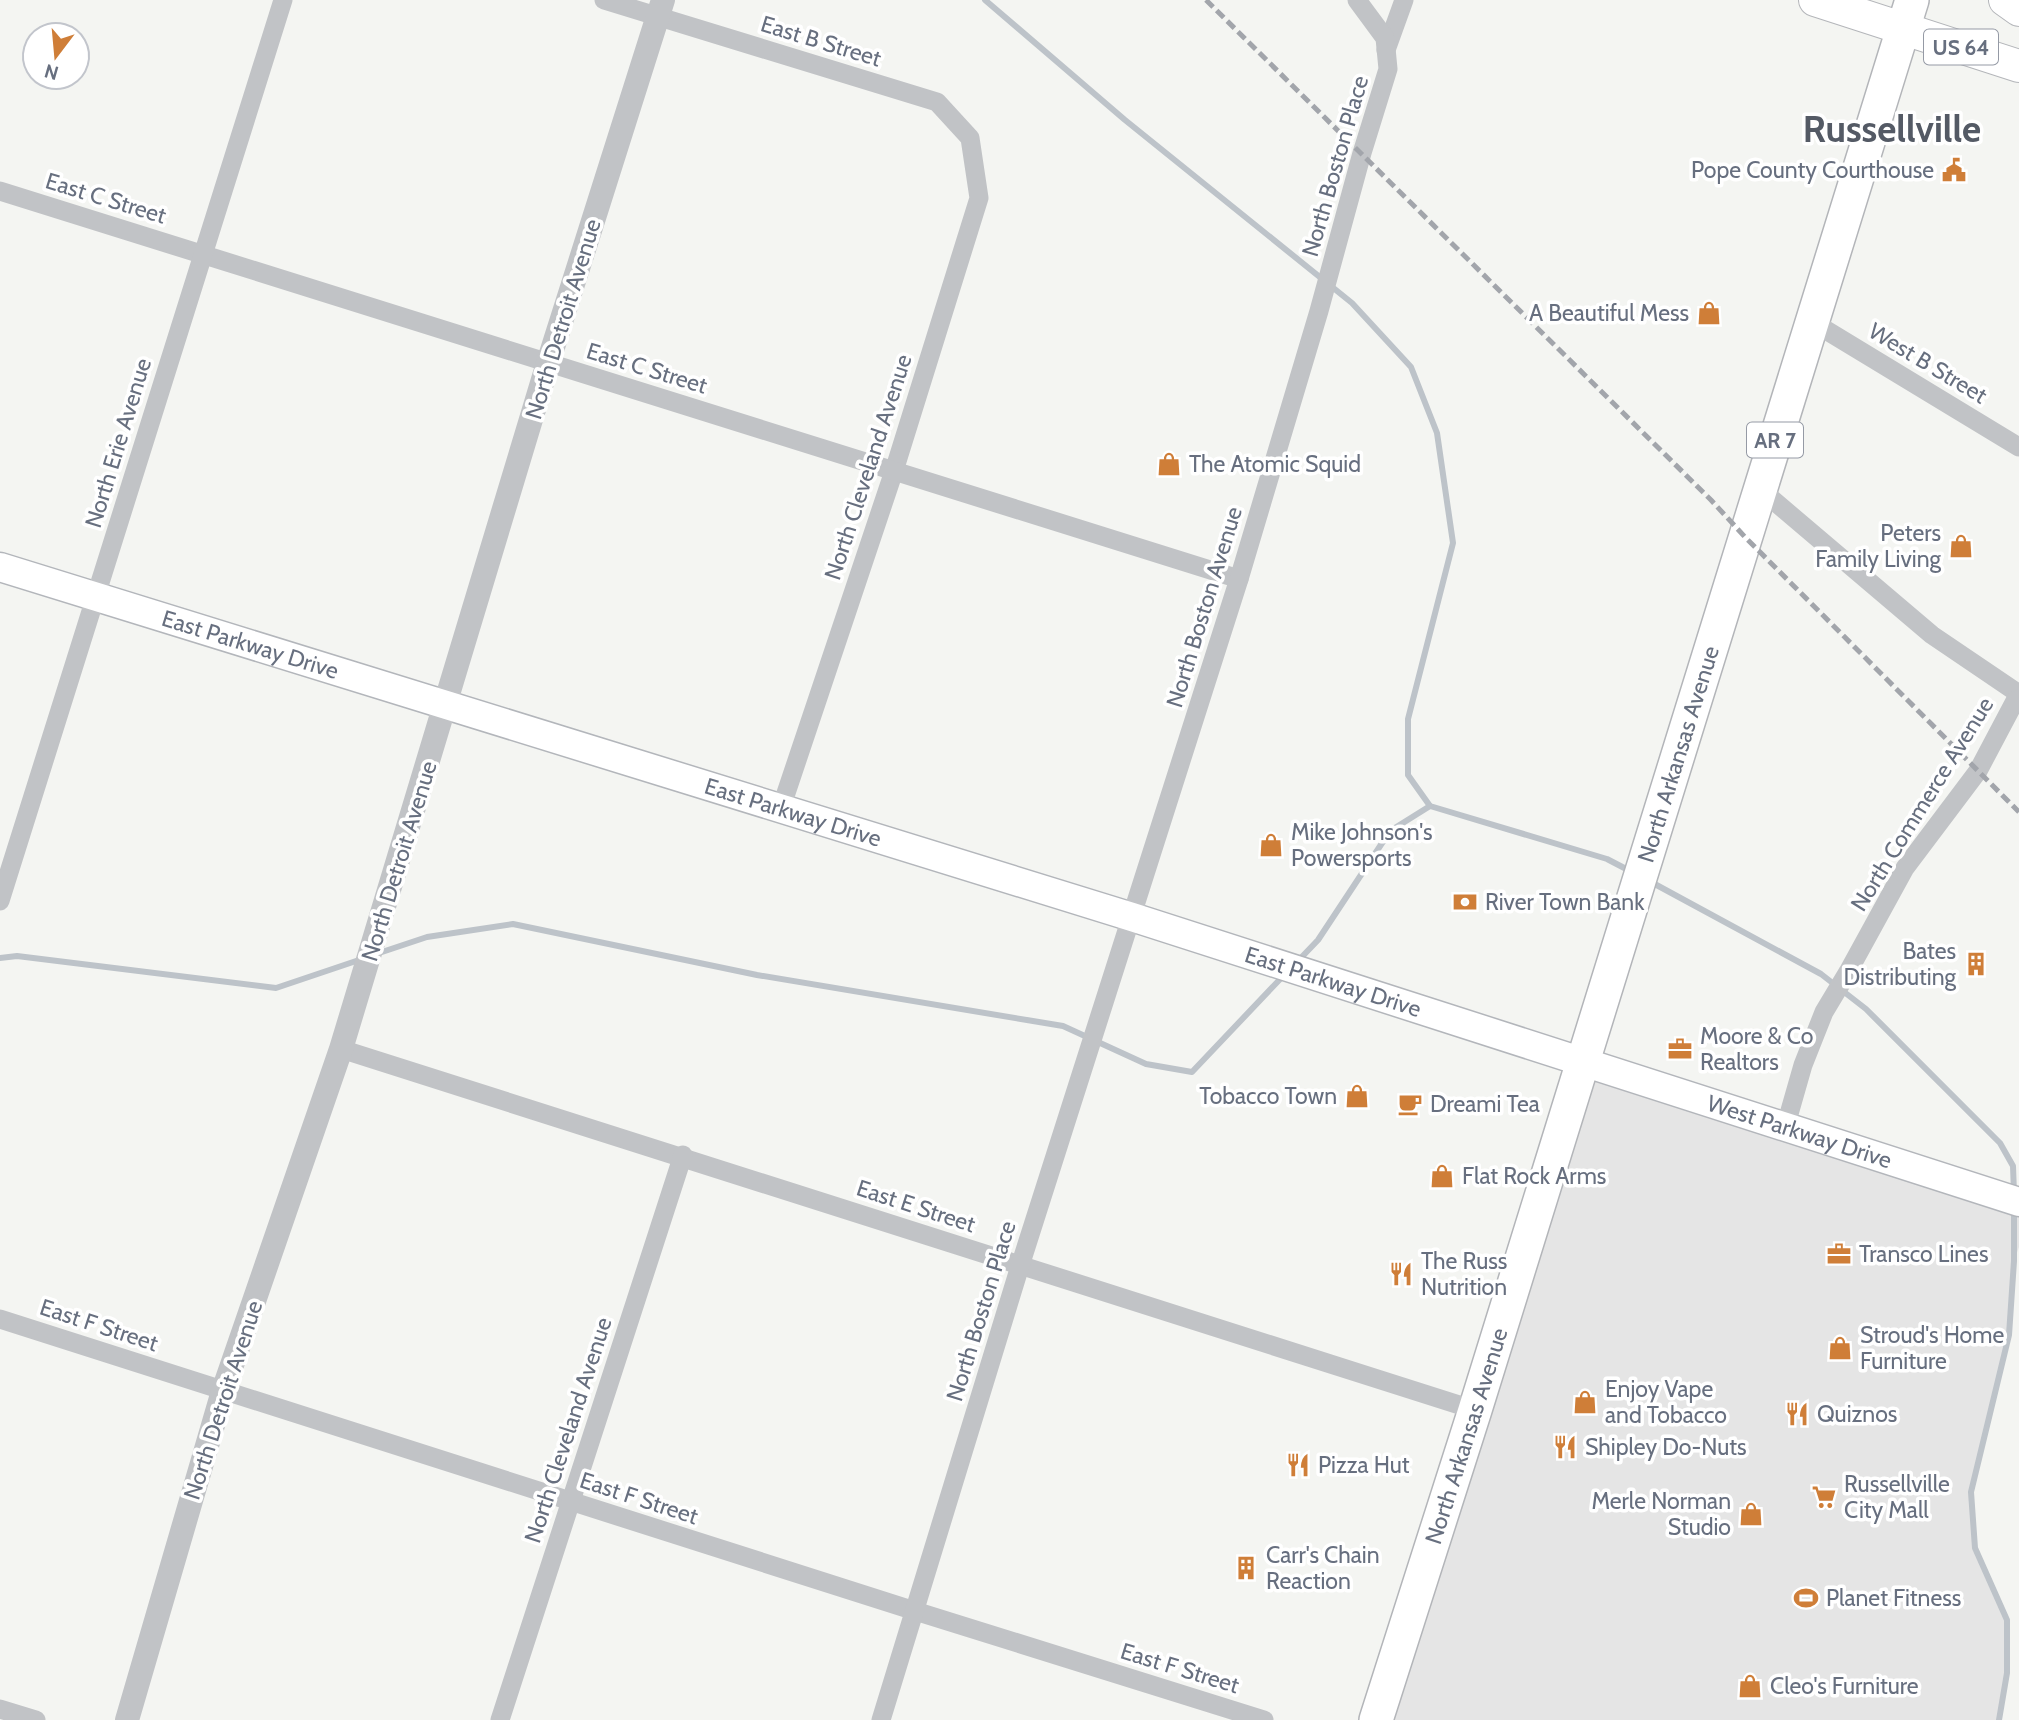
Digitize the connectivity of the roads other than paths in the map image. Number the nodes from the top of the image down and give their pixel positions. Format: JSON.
{"nodes":[{"id":1,"x":283,"y":0,"type":"edge"},
{"id":2,"x":604,"y":0,"type":"edge"},
{"id":3,"x":1357,"y":0,"type":"edge"},
{"id":4,"x":1404,"y":0,"type":"edge"},
{"id":5,"x":1815,"y":0,"type":"edge"},
{"id":6,"x":2005,"y":0,"type":"edge"},
{"id":7,"x":661,"y":8,"type":"edge"},
{"id":8,"x":2019,"y":10,"type":"edge"},
{"id":9,"x":1907,"y":14,"type":"edge"},
{"id":10,"x":1386,"y":50,"type":"junction"},
{"id":11,"x":2019,"y":66,"type":"edge"},
{"id":12,"x":970,"y":138,"type":"joint"},
{"id":13,"x":0,"y":191,"type":"edge"},
{"id":14,"x":203,"y":254,"type":"junction"},
{"id":15,"x":1319,"y":311,"type":"joint"},
{"id":16,"x":1811,"y":321,"type":"junction"},
{"id":17,"x":548,"y":363,"type":"junction"},
{"id":18,"x":2019,"y":447,"type":"edge"},
{"id":19,"x":894,"y":471,"type":"junction"},
{"id":20,"x":1760,"y":489,"type":"junction"},
{"id":21,"x":0,"y":567,"type":"edge"},
{"id":22,"x":1239,"y":579,"type":"junction"},
{"id":23,"x":95,"y":597,"type":"junction"},
{"id":24,"x":2019,"y":697,"type":"edge"},
{"id":25,"x":446,"y":704,"type":"junction"},
{"id":26,"x":781,"y":808,"type":"junction"},
{"id":27,"x":0,"y":901,"type":"edge"},
{"id":28,"x":1132,"y":917,"type":"junction"},
{"id":29,"x":341,"y":1049,"type":"junction"},
{"id":30,"x":1581,"y":1063,"type":"junction"},
{"id":31,"x":1786,"y":1128,"type":"junction"},
{"id":32,"x":683,"y":1155,"type":"junction"},
{"id":33,"x":2019,"y":1202,"type":"edge"},
{"id":34,"x":1020,"y":1266,"type":"junction"},
{"id":35,"x":0,"y":1319,"type":"edge"},
{"id":36,"x":223,"y":1391,"type":"junction"},
{"id":37,"x":1475,"y":1410,"type":"junction"},
{"id":38,"x":570,"y":1502,"type":"junction"},
{"id":39,"x":915,"y":1611,"type":"junction"},
{"id":40,"x":0,"y":1709,"type":"edge"},
{"id":41,"x":36,"y":1720,"type":"edge"},
{"id":42,"x":127,"y":1720,"type":"edge"},
{"id":43,"x":500,"y":1720,"type":"edge"},
{"id":44,"x":881,"y":1720,"type":"edge"},
{"id":45,"x":1264,"y":1720,"type":"edge"},
{"id":46,"x":1376,"y":1720,"type":"edge"}],
"edges":[{"from":1,"to":14,"type":"street","name":"North Erie Avenue"},
{"from":2,"to":7,"type":"street","name":"East B Street"},
{"from":3,"to":10,"type":"street","name":"North Boston Place"},
{"from":4,"to":10,"type":"street"},
{"from":5,"to":9,"type":"main road","number":"US 64"},
{"from":6,"to":8,"type":"main road"},
{"from":7,"to":12,"type":"street","name":"East B Street"},
{"from":7,"to":17,"type":"street","name":"North Detroit Avenue"},
{"from":9,"to":11,"type":"main road","number":"US 64"},
{"from":9,"to":16,"type":"highway","name":"North Arkansas Avenue","number":"AR 7"},
{"from":10,"to":15,"type":"street","name":"North Boston Place"},
{"from":12,"to":19,"type":"street","name":"North Cleveland Avenue"},
{"from":13,"to":14,"type":"street","name":"East C Street"},
{"from":14,"to":17,"type":"street","name":"East C Street"},
{"from":14,"to":23,"type":"street","name":"North Erie Avenue"},
{"from":15,"to":22,"type":"street","name":"North Boston Avenue"},
{"from":16,"to":18,"type":"street","name":"West B Street"},
{"from":16,"to":20,"type":"highway","name":"North Arkansas Avenue","number":"AR 7"},
{"from":17,"to":19,"type":"street","name":"East C Street"},
{"from":17,"to":25,"type":"street","name":"North Detroit Avenue"},
{"from":19,"to":22,"type":"street","name":"East C Street"},
{"from":19,"to":26,"type":"street","name":"North Cleveland Avenue"},
{"from":20,"to":24,"type":"street"},
{"from":20,"to":30,"type":"highway","name":"North Arkansas Avenue","number":"AR 7"},
{"from":21,"to":23,"type":"main road","name":"East Parkway Drive"},
{"from":22,"to":28,"type":"street","name":"North Boston Avenue"},
{"from":23,"to":25,"type":"main road","name":"East Parkway Drive"},
{"from":23,"to":27,"type":"street","name":"North Erie Avenue"},
{"from":24,"to":31,"type":"street","name":"North Commerce Avenue"},
{"from":25,"to":26,"type":"main road","name":"East Parkway Drive"},
{"from":25,"to":29,"type":"street","name":"North Detroit Avenue"},
{"from":26,"to":28,"type":"main road","name":"East Parkway Drive"},
{"from":28,"to":30,"type":"main road","name":"East Parkway Drive"},
{"from":28,"to":34,"type":"street","name":"North Boston Place"},
{"from":29,"to":32,"type":"street","name":"East E Street"},
{"from":29,"to":36,"type":"street","name":"North Detroit Avenue"},
{"from":30,"to":31,"type":"main road","name":"West Parkway Drive"},
{"from":30,"to":37,"type":"highway","name":"North Arkansas Avenue","number":"AR 7"},
{"from":31,"to":33,"type":"main road","name":"West Parkway Drive"},
{"from":32,"to":34,"type":"street","name":"East E Street"},
{"from":32,"to":38,"type":"street","name":"North Cleveland Avenue"},
{"from":34,"to":37,"type":"street","name":"East E Street"},
{"from":34,"to":39,"type":"street","name":"North Boston Place"},
{"from":35,"to":36,"type":"street","name":"East F Street"},
{"from":36,"to":38,"type":"street","name":"East F Street"},
{"from":36,"to":42,"type":"street","name":"North Detroit Avenue"},
{"from":37,"to":46,"type":"highway","name":"North Arkansas Avenue","number":"AR 7"},
{"from":38,"to":39,"type":"street","name":"East F Street"},
{"from":38,"to":43,"type":"street","name":"North Cleveland Avenue"},
{"from":39,"to":44,"type":"street","name":"North Boston Place"},
{"from":39,"to":45,"type":"street","name":"East F Street"},
{"from":40,"to":41,"type":"street"}]}
